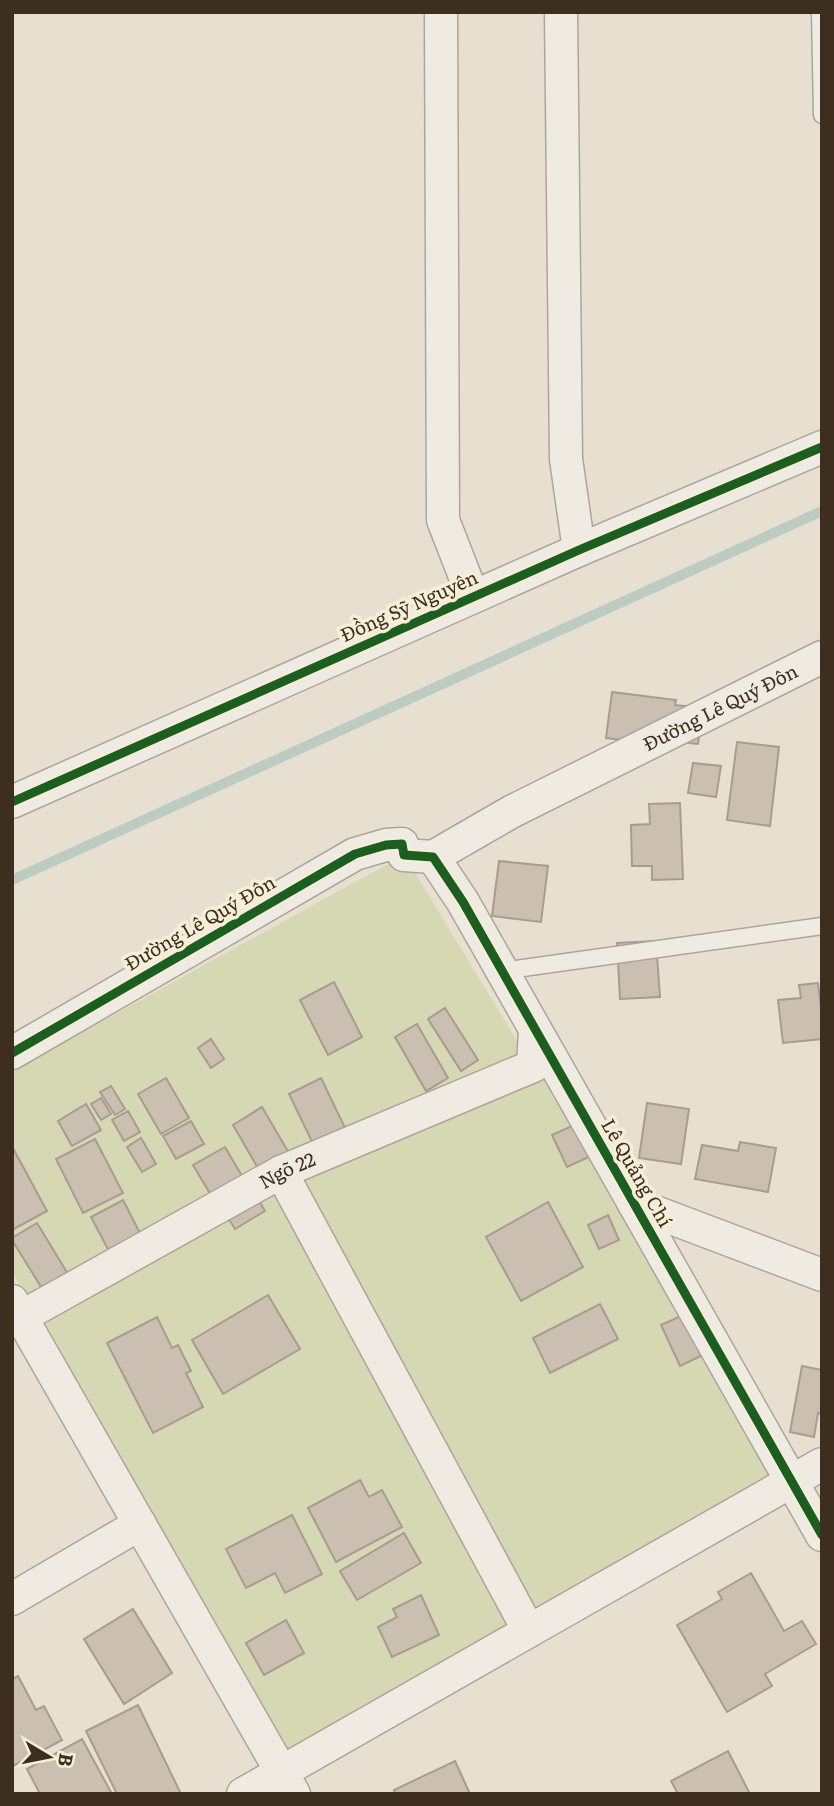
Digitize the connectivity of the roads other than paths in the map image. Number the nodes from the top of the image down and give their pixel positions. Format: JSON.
{"nodes":[{"id":1,"x":441,"y":12,"type":"edge"},
{"id":2,"x":561,"y":12,"type":"edge"},
{"id":3,"x":820,"y":12,"type":"edge"},
{"id":4,"x":822,"y":115,"type":"edge"},
{"id":5,"x":822,"y":447,"type":"edge"},
{"id":6,"x":579,"y":550,"type":"junction"},
{"id":7,"x":473,"y":597,"type":"junction"},
{"id":8,"x":822,"y":657,"type":"edge"},
{"id":9,"x":12,"y":802,"type":"edge"},
{"id":10,"x":419,"y":856,"type":"junction"},
{"id":11,"x":822,"y":926,"type":"edge"},
{"id":12,"x":502,"y":971,"type":"junction"},
{"id":13,"x":535,"y":1030,"type":"junction"},
{"id":14,"x":12,"y":1053,"type":"edge"},
{"id":15,"x":281,"y":1171,"type":"junction"},
{"id":16,"x":635,"y":1204,"type":"junction"},
{"id":17,"x":822,"y":1275,"type":"edge"},
{"id":18,"x":17,"y":1309,"type":"edge"},
{"id":19,"x":822,"y":1464,"type":"edge"},
{"id":20,"x":792,"y":1481,"type":"junction"},
{"id":21,"x":140,"y":1524,"type":"junction"},
{"id":22,"x":822,"y":1535,"type":"edge"},
{"id":23,"x":12,"y":1599,"type":"edge"},
{"id":24,"x":529,"y":1631,"type":"junction"},
{"id":25,"x":288,"y":1783,"type":"edge"},
{"id":26,"x":243,"y":1794,"type":"edge"}],
"edges":[{"from":1,"to":7,"type":"street"},
{"from":2,"to":6,"type":"street"},
{"from":3,"to":4,"type":"lane"},
{"from":5,"to":6,"type":"street","name":"Đồng Sỹ Nguyên"},
{"from":6,"to":7,"type":"street","name":"Đồng Sỹ Nguyên"},
{"from":7,"to":9,"type":"street","name":"Đồng Sỹ Nguyên"},
{"from":8,"to":10,"type":"street","name":"Đường Lê Quý Đôn"},
{"from":10,"to":12,"type":"street","name":"Lê Quảng Chí"},
{"from":10,"to":14,"type":"street","name":"Đường Lê Quý Đôn"},
{"from":11,"to":12,"type":"lane"},
{"from":12,"to":13,"type":"street","name":"Lê Quảng Chí"},
{"from":13,"to":15,"type":"street","name":"Ngõ 22"},
{"from":13,"to":16,"type":"street","name":"Lê Quảng Chí"},
{"from":15,"to":18,"type":"street","name":"Ngõ 22"},
{"from":15,"to":24,"type":"street"},
{"from":16,"to":17,"type":"street"},
{"from":16,"to":20,"type":"street","name":"Lê Quảng Chí"},
{"from":18,"to":21,"type":"street"},
{"from":19,"to":20,"type":"street"},
{"from":20,"to":22,"type":"street","name":"Lê Quảng Chí"},
{"from":20,"to":24,"type":"street"},
{"from":21,"to":23,"type":"street"},
{"from":21,"to":25,"type":"street"},
{"from":24,"to":25,"type":"street"},
{"from":25,"to":26,"type":"street"}]}
